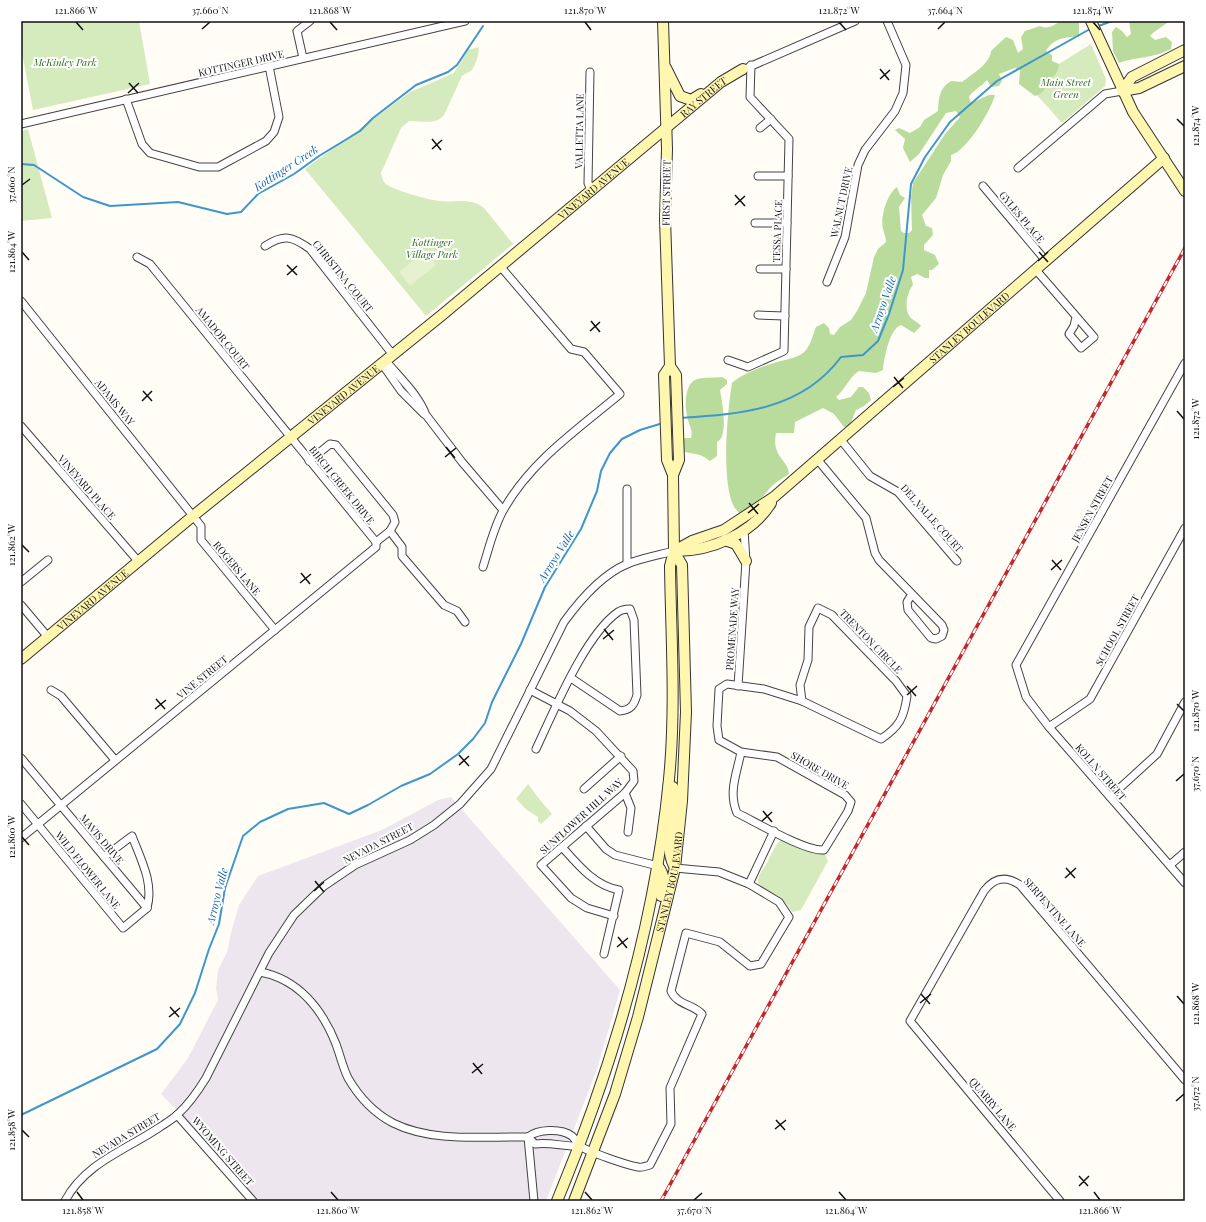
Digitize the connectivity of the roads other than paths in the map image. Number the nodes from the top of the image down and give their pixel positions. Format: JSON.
{"nodes":[{"id":1,"x":310,"y":21,"type":"edge"},
{"id":2,"x":465,"y":21,"type":"edge"},
{"id":3,"x":664,"y":21,"type":"edge"},
{"id":4,"x":855,"y":21,"type":"edge"},
{"id":5,"x":887,"y":21,"type":"edge"},
{"id":6,"x":1091,"y":21,"type":"edge"},
{"id":7,"x":439,"y":24,"type":"edge"},
{"id":8,"x":1185,"y":50,"type":"edge"},
{"id":9,"x":303,"y":58,"type":"junction"},
{"id":10,"x":664,"y":62,"type":"junction"},
{"id":11,"x":269,"y":66,"type":"junction"},
{"id":12,"x":1185,"y":66,"type":"edge"},
{"id":13,"x":747,"y":67,"type":"junction"},
{"id":14,"x":590,"y":72,"type":"dead end"},
{"id":15,"x":718,"y":84,"type":"junction"},
{"id":16,"x":1122,"y":91,"type":"junction"},
{"id":17,"x":126,"y":99,"type":"junction"},
{"id":18,"x":771,"y":119,"type":"junction"},
{"id":19,"x":21,"y":124,"type":"edge"},
{"id":20,"x":760,"y":128,"type":"dead end"},
{"id":21,"x":666,"y":129,"type":"junction"},
{"id":22,"x":1164,"y":158,"type":"junction"},
{"id":23,"x":1018,"y":168,"type":"dead end"},
{"id":24,"x":758,"y":176,"type":"dead end"},
{"id":25,"x":788,"y":176,"type":"junction"},
{"id":26,"x":983,"y":186,"type":"dead end"},
{"id":27,"x":591,"y":190,"type":"junction"},
{"id":28,"x":1185,"y":191,"type":"edge"},
{"id":29,"x":754,"y":223,"type":"dead end"},
{"id":30,"x":788,"y":223,"type":"junction"},
{"id":31,"x":265,"y":246,"type":"dead end"},
{"id":32,"x":137,"y":256,"type":"dead end"},
{"id":33,"x":1046,"y":261,"type":"junction"},
{"id":34,"x":500,"y":266,"type":"junction"},
{"id":35,"x":760,"y":269,"type":"dead end"},
{"id":36,"x":786,"y":269,"type":"junction"},
{"id":37,"x":1036,"y":270,"type":"junction"},
{"id":38,"x":826,"y":282,"type":"dead end"},
{"id":39,"x":21,"y":301,"type":"edge"},
{"id":40,"x":758,"y":315,"type":"dead end"},
{"id":41,"x":785,"y":316,"type":"junction"},
{"id":42,"x":1076,"y":317,"type":"dead end"},
{"id":43,"x":387,"y":360,"type":"junction"},
{"id":44,"x":728,"y":360,"type":"dead end"},
{"id":45,"x":1185,"y":363,"type":"edge"},
{"id":46,"x":670,"y":366,"type":"junction"},
{"id":47,"x":21,"y":426,"type":"edge"},
{"id":48,"x":290,"y":437,"type":"junction"},
{"id":49,"x":841,"y":440,"type":"junction"},
{"id":50,"x":817,"y":460,"type":"junction"},
{"id":51,"x":309,"y":461,"type":"junction"},
{"id":52,"x":673,"y":475,"type":"junction"},
{"id":53,"x":627,"y":489,"type":"dead end"},
{"id":54,"x":774,"y":497,"type":"junction"},
{"id":55,"x":503,"y":510,"type":"junction"},
{"id":56,"x":193,"y":516,"type":"junction"},
{"id":57,"x":1185,"y":528,"type":"edge"},
{"id":58,"x":744,"y":530,"type":"junction"},
{"id":59,"x":390,"y":531,"type":"junction"},
{"id":60,"x":726,"y":540,"type":"junction"},
{"id":61,"x":376,"y":544,"type":"junction"},
{"id":62,"x":674,"y":551,"type":"junction"},
{"id":63,"x":48,"y":560,"type":"dead end"},
{"id":64,"x":138,"y":561,"type":"junction"},
{"id":65,"x":957,"y":561,"type":"dead end"},
{"id":66,"x":746,"y":562,"type":"junction"},
{"id":67,"x":627,"y":564,"type":"junction"},
{"id":68,"x":483,"y":567,"type":"dead end"},
{"id":69,"x":21,"y":582,"type":"edge"},
{"id":70,"x":912,"y":594,"type":"junction"},
{"id":71,"x":21,"y":605,"type":"edge"},
{"id":72,"x":465,"y":622,"type":"dead end"},
{"id":73,"x":275,"y":630,"type":"junction"},
{"id":74,"x":48,"y":637,"type":"junction"},
{"id":75,"x":21,"y":659,"type":"edge"},
{"id":76,"x":1016,"y":665,"type":"joint"},
{"id":77,"x":571,"y":678,"type":"junction"},
{"id":78,"x":738,"y":686,"type":"junction"},
{"id":79,"x":51,"y":690,"type":"dead end"},
{"id":80,"x":530,"y":690,"type":"junction"},
{"id":81,"x":802,"y":701,"type":"junction"},
{"id":82,"x":1185,"y":702,"type":"edge"},
{"id":83,"x":558,"y":705,"type":"junction"},
{"id":84,"x":1049,"y":727,"type":"junction"},
{"id":85,"x":536,"y":749,"type":"dead end"},
{"id":86,"x":741,"y":752,"type":"junction"},
{"id":87,"x":621,"y":756,"type":"junction"},
{"id":88,"x":21,"y":758,"type":"edge"},
{"id":89,"x":116,"y":760,"type":"junction"},
{"id":90,"x":669,"y":778,"type":"junction"},
{"id":91,"x":584,"y":789,"type":"dead end"},
{"id":92,"x":625,"y":793,"type":"junction"},
{"id":93,"x":1110,"y":797,"type":"junction"},
{"id":94,"x":21,"y":804,"type":"edge"},
{"id":95,"x":61,"y":805,"type":"junction"},
{"id":96,"x":38,"y":824,"type":"junction"},
{"id":97,"x":586,"y":826,"type":"junction"},
{"id":98,"x":774,"y":831,"type":"junction"},
{"id":99,"x":628,"y":832,"type":"dead end"},
{"id":100,"x":21,"y":838,"type":"edge"},
{"id":101,"x":562,"y":847,"type":"junction"},
{"id":102,"x":1185,"y":852,"type":"edge"},
{"id":103,"x":104,"y":857,"type":"junction"},
{"id":104,"x":1170,"y":865,"type":"junction"},
{"id":105,"x":658,"y":866,"type":"junction"},
{"id":106,"x":674,"y":868,"type":"junction"},
{"id":107,"x":1185,"y":883,"type":"edge"},
{"id":108,"x":749,"y":884,"type":"junction"},
{"id":109,"x":147,"y":908,"type":"junction"},
{"id":110,"x":614,"y":916,"type":"junction"},
{"id":111,"x":604,"y":954,"type":"dead end"},
{"id":112,"x":654,"y":955,"type":"junction"},
{"id":113,"x":260,"y":972,"type":"junction"},
{"id":114,"x":624,"y":1014,"type":"junction"},
{"id":115,"x":638,"y":1017,"type":"junction"},
{"id":116,"x":910,"y":1021,"type":"joint"},
{"id":117,"x":1185,"y":1080,"type":"edge"},
{"id":118,"x":177,"y":1115,"type":"junction"},
{"id":119,"x":528,"y":1137,"type":"junction"},
{"id":120,"x":580,"y":1146,"type":"junction"},
{"id":121,"x":593,"y":1151,"type":"junction"},
{"id":122,"x":65,"y":1201,"type":"edge"},
{"id":123,"x":253,"y":1201,"type":"edge"},
{"id":124,"x":534,"y":1201,"type":"edge"},
{"id":125,"x":557,"y":1201,"type":"edge"},
{"id":126,"x":574,"y":1201,"type":"edge"},
{"id":127,"x":1060,"y":1201,"type":"edge"}],
"edges":[{"from":1,"to":9,"type":"street"},
{"from":2,"to":7,"type":"street","name":"KOTTINGER DRIVE"},
{"from":3,"to":10,"type":"main road","name":"FIRST STREET"},
{"from":4,"to":13,"type":"street"},
{"from":5,"to":38,"type":"street","name":"WALNUT DRIVE"},
{"from":6,"to":16,"type":"main road"},
{"from":7,"to":9,"type":"street","name":"KOTTINGER DRIVE"},
{"from":8,"to":16,"type":"main road"},
{"from":9,"to":11,"type":"street","name":"KOTTINGER DRIVE"},
{"from":10,"to":15,"type":"main road"},
{"from":10,"to":21,"type":"main road","name":"FIRST STREET"},
{"from":11,"to":17,"type":"street","name":"KOTTINGER DRIVE"},
{"from":11,"to":17,"type":"street"},
{"from":12,"to":16,"type":"main road"},
{"from":13,"to":15,"type":"main road","name":"RAY STREET"},
{"from":13,"to":18,"type":"street","name":"TESSA PLACE"},
{"from":14,"to":27,"type":"street","name":"VALLETTA LANE"},
{"from":15,"to":21,"type":"main road","name":"RAY STREET"},
{"from":16,"to":22,"type":"main road"},
{"from":16,"to":23,"type":"street"},
{"from":17,"to":19,"type":"street","name":"KOTTINGER DRIVE"},
{"from":18,"to":20,"type":"street"},
{"from":18,"to":25,"type":"street","name":"TESSA PLACE"},
{"from":21,"to":27,"type":"main road","name":"VINEYARD AVENUE"},
{"from":21,"to":46,"type":"main road","name":"FIRST STREET"},
{"from":22,"to":28,"type":"main road"},
{"from":22,"to":33,"type":"main road","name":"STANLEY BOULEVARD"},
{"from":24,"to":25,"type":"street"},
{"from":25,"to":30,"type":"street","name":"TESSA PLACE"},
{"from":26,"to":33,"type":"street","name":"GYLES PLACE"},
{"from":27,"to":34,"type":"main road","name":"VINEYARD AVENUE"},
{"from":29,"to":30,"type":"street"},
{"from":30,"to":36,"type":"street","name":"TESSA PLACE"},
{"from":31,"to":43,"type":"street","name":"CHRISTINA COURT"},
{"from":32,"to":48,"type":"street","name":"AMADOR COURT"},
{"from":33,"to":37,"type":"main road","name":"STANLEY BOULEVARD"},
{"from":34,"to":43,"type":"main road","name":"VINEYARD AVENUE"},
{"from":34,"to":55,"type":"street"},
{"from":35,"to":36,"type":"street"},
{"from":36,"to":41,"type":"street","name":"TESSA PLACE"},
{"from":37,"to":42,"type":"street"},
{"from":37,"to":49,"type":"main road","name":"STANLEY BOULEVARD"},
{"from":39,"to":56,"type":"street","name":"ADAMS WAY"},
{"from":40,"to":41,"type":"street"},
{"from":41,"to":44,"type":"street","name":"TESSA PLACE"},
{"from":43,"to":48,"type":"main road","name":"VINEYARD AVENUE"},
{"from":43,"to":55,"type":"street","name":"CHRISTINA COURT"},
{"from":45,"to":76,"type":"street","name":"JENSEN STREET"},
{"from":46,"to":52,"type":"main road"},
{"from":46,"to":52,"type":"main road"},
{"from":47,"to":64,"type":"street","name":"VINEYARD PLACE"},
{"from":48,"to":51,"type":"street","name":"BIRCH CREEK DRIVE"},
{"from":48,"to":56,"type":"main road","name":"VINEYARD AVENUE"},
{"from":49,"to":50,"type":"main road","name":"STANLEY BOULEVARD"},
{"from":49,"to":65,"type":"street","name":"DEL VALLE COURT"},
{"from":50,"to":54,"type":"main road","name":"STANLEY BOULEVARD"},
{"from":50,"to":70,"type":"street"},
{"from":51,"to":59,"type":"street"},
{"from":51,"to":61,"type":"street","name":"BIRCH CREEK DRIVE"},
{"from":52,"to":62,"type":"main road"},
{"from":53,"to":67,"type":"street"},
{"from":54,"to":58,"type":"main road","name":"STANLEY BOULEVARD"},
{"from":54,"to":62,"type":"main road","name":"STANLEY BOULEVARD"},
{"from":55,"to":68,"type":"street"},
{"from":56,"to":64,"type":"main road","name":"VINEYARD AVENUE"},
{"from":56,"to":73,"type":"street","name":"ROGERS LANE"},
{"from":57,"to":84,"type":"street","name":"SCHOOL STREET"},
{"from":58,"to":60,"type":"main road","name":"STANLEY BOULEVARD"},
{"from":58,"to":66,"type":"street","name":"PROMENADE WAY"},
{"from":59,"to":61,"type":"street","name":"VINE STREET"},
{"from":59,"to":72,"type":"street"},
{"from":60,"to":62,"type":"main road","name":"STANLEY BOULEVARD"},
{"from":60,"to":66,"type":"main road"},
{"from":61,"to":73,"type":"street","name":"VINE STREET"},
{"from":62,"to":67,"type":"street","name":"NEVADA STREET"},
{"from":62,"to":90,"type":"main road","name":"STANLEY BOULEVARD"},
{"from":62,"to":106,"type":"main road","name":"STANLEY BOULEVARD"},
{"from":63,"to":69,"type":"street"},
{"from":64,"to":74,"type":"main road","name":"VINEYARD AVENUE"},
{"from":66,"to":78,"type":"street","name":"PROMENADE WAY"},
{"from":67,"to":80,"type":"street","name":"NEVADA STREET"},
{"from":70,"to":70,"type":"street"},
{"from":71,"to":74,"type":"street"},
{"from":73,"to":89,"type":"street","name":"VINE STREET"},
{"from":74,"to":75,"type":"main road","name":"VINEYARD AVENUE"},
{"from":76,"to":84,"type":"street","name":"KOLLN STREET"},
{"from":77,"to":77,"type":"street"},
{"from":77,"to":83,"type":"street"},
{"from":78,"to":81,"type":"street","name":"TRENTON CIRCLE"},
{"from":78,"to":86,"type":"street","name":"PROMENADE WAY"},
{"from":79,"to":89,"type":"street"},
{"from":80,"to":83,"type":"street","name":"SUNFLOWER HILL WAY"},
{"from":80,"to":113,"type":"street","name":"NEVADA STREET"},
{"from":81,"to":81,"type":"street","name":"TRENTON CIRCLE"},
{"from":82,"to":93,"type":"street"},
{"from":83,"to":85,"type":"street"},
{"from":83,"to":87,"type":"street","name":"SUNFLOWER HILL WAY"},
{"from":84,"to":93,"type":"street","name":"KOLLN STREET"},
{"from":86,"to":98,"type":"street"},
{"from":86,"to":98,"type":"street","name":"SHORE DRIVE"},
{"from":87,"to":91,"type":"street"},
{"from":87,"to":92,"type":"street","name":"SUNFLOWER HILL WAY"},
{"from":88,"to":95,"type":"street","name":"MAVIS DRIVE"},
{"from":89,"to":95,"type":"street","name":"VINE STREET"},
{"from":90,"to":105,"type":"main road","name":"STANLEY BOULEVARD"},
{"from":90,"to":106,"type":"main road"},
{"from":92,"to":97,"type":"street","name":"SUNFLOWER HILL WAY"},
{"from":92,"to":99,"type":"street"},
{"from":93,"to":104,"type":"street","name":"KOLLN STREET"},
{"from":94,"to":96,"type":"street","name":"WILD FLOWER LANE"},
{"from":95,"to":96,"type":"street","name":"VINE STREET"},
{"from":95,"to":103,"type":"street","name":"MAVIS DRIVE"},
{"from":96,"to":100,"type":"street","name":"VINE STREET"},
{"from":96,"to":109,"type":"street","name":"WILD FLOWER LANE"},
{"from":97,"to":101,"type":"street","name":"SUNFLOWER HILL WAY"},
{"from":97,"to":105,"type":"street"},
{"from":98,"to":108,"type":"street"},
{"from":101,"to":110,"type":"street"},
{"from":101,"to":110,"type":"street","name":"SUNFLOWER HILL WAY"},
{"from":102,"to":104,"type":"street"},
{"from":103,"to":109,"type":"street","name":"MAVIS DRIVE"},
{"from":103,"to":109,"type":"street"},
{"from":104,"to":107,"type":"street","name":"KOLLN STREET"},
{"from":105,"to":112,"type":"main road"},
{"from":105,"to":114,"type":"main road","name":"STANLEY BOULEVARD"},
{"from":106,"to":108,"type":"street"},
{"from":106,"to":112,"type":"main road","name":"STANLEY BOULEVARD"},
{"from":108,"to":121,"type":"street"},
{"from":110,"to":111,"type":"street"},
{"from":112,"to":115,"type":"main road","name":"STANLEY BOULEVARD"},
{"from":113,"to":118,"type":"street","name":"NEVADA STREET"},
{"from":113,"to":119,"type":"street"},
{"from":114,"to":115,"type":"main road"},
{"from":114,"to":120,"type":"main road","name":"STANLEY BOULEVARD"},
{"from":115,"to":121,"type":"main road","name":"STANLEY BOULEVARD"},
{"from":116,"to":117,"type":"street","name":"SERPENTINE LANE"},
{"from":116,"to":127,"type":"street","name":"QUARRY LANE"},
{"from":118,"to":122,"type":"street","name":"NEVADA STREET"},
{"from":118,"to":123,"type":"street","name":"WYOMING STREET"},
{"from":119,"to":120,"type":"street"},
{"from":119,"to":120,"type":"street"},
{"from":119,"to":124,"type":"street"},
{"from":120,"to":121,"type":"street"},
{"from":120,"to":125,"type":"main road","name":"STANLEY BOULEVARD"},
{"from":121,"to":126,"type":"main road","name":"STANLEY BOULEVARD"}]}
